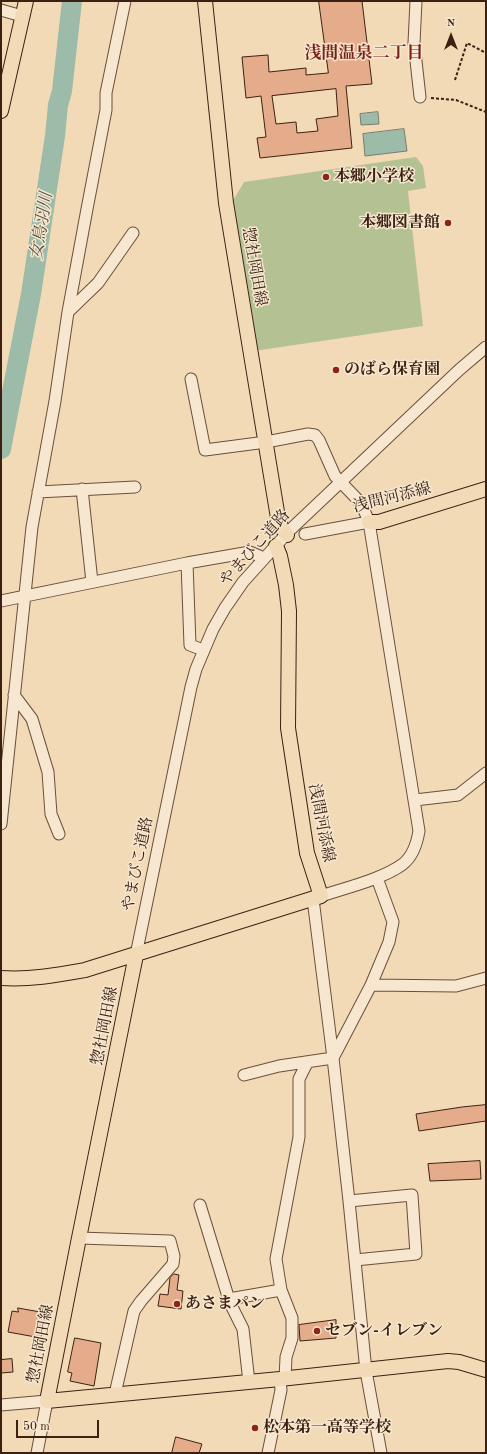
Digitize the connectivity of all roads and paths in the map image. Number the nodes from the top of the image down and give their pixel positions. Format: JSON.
{"nodes":[{"id":1,"x":26,"y":1,"type":"edge"},
{"id":2,"x":125,"y":1,"type":"edge"},
{"id":3,"x":205,"y":1,"type":"edge"},
{"id":4,"x":416,"y":1,"type":"edge"},
{"id":5,"x":1,"y":10,"type":"edge"},
{"id":6,"x":22,"y":16,"type":"junction"},
{"id":7,"x":486,"y":53,"type":"edge"},
{"id":8,"x":455,"y":80,"type":"dead end"},
{"id":9,"x":420,"y":97,"type":"joint"},
{"id":10,"x":1,"y":111,"type":"edge"},
{"id":11,"x":486,"y":112,"type":"edge"},
{"id":12,"x":133,"y":233,"type":"dead end"},
{"id":13,"x":68,"y":312,"type":"junction"},
{"id":14,"x":486,"y":347,"type":"edge"},
{"id":15,"x":191,"y":379,"type":"dead end"},
{"id":16,"x":266,"y":442,"type":"junction"},
{"id":17,"x":341,"y":482,"type":"junction"},
{"id":18,"x":135,"y":487,"type":"dead end"},
{"id":19,"x":82,"y":489,"type":"junction"},
{"id":20,"x":486,"y":489,"type":"edge"},
{"id":21,"x":38,"y":492,"type":"junction"},
{"id":22,"x":369,"y":522,"type":"junction"},
{"id":23,"x":305,"y":534,"type":"dead end"},
{"id":24,"x":287,"y":535,"type":"junction"},
{"id":25,"x":276,"y":546,"type":"junction"},
{"id":26,"x":264,"y":558,"type":"junction"},
{"id":27,"x":188,"y":563,"type":"junction"},
{"id":28,"x":92,"y":582,"type":"junction"},
{"id":29,"x":21,"y":597,"type":"junction"},
{"id":30,"x":1,"y":601,"type":"edge"},
{"id":31,"x":203,"y":650,"type":"junction"},
{"id":32,"x":14,"y":695,"type":"junction"},
{"id":33,"x":486,"y":773,"type":"edge"},
{"id":34,"x":415,"y":800,"type":"junction"},
{"id":35,"x":1,"y":824,"type":"edge"},
{"id":36,"x":59,"y":834,"type":"dead end"},
{"id":37,"x":377,"y":878,"type":"junction"},
{"id":38,"x":317,"y":897,"type":"junction"},
{"id":39,"x":136,"y":955,"type":"junction"},
{"id":40,"x":1,"y":978,"type":"edge"},
{"id":41,"x":486,"y":978,"type":"edge"},
{"id":42,"x":371,"y":985,"type":"junction"},
{"id":43,"x":333,"y":1058,"type":"junction"},
{"id":44,"x":307,"y":1063,"type":"junction"},
{"id":45,"x":244,"y":1075,"type":"dead end"},
{"id":46,"x":349,"y":1201,"type":"junction"},
{"id":47,"x":200,"y":1204,"type":"dead end"},
{"id":48,"x":79,"y":1238,"type":"junction"},
{"id":49,"x":355,"y":1260,"type":"junction"},
{"id":50,"x":281,"y":1290,"type":"junction"},
{"id":51,"x":229,"y":1300,"type":"junction"},
{"id":52,"x":486,"y":1370,"type":"edge"},
{"id":53,"x":366,"y":1371,"type":"junction"},
{"id":54,"x":282,"y":1379,"type":"junction"},
{"id":55,"x":249,"y":1382,"type":"junction"},
{"id":56,"x":115,"y":1394,"type":"junction"},
{"id":57,"x":48,"y":1401,"type":"junction"},
{"id":58,"x":1,"y":1405,"type":"edge"},
{"id":59,"x":37,"y":1453,"type":"edge"},
{"id":60,"x":268,"y":1453,"type":"edge"},
{"id":61,"x":380,"y":1453,"type":"edge"}],
"edges":[{"from":1,"to":6,"type":"main road"},
{"from":2,"to":13,"type":"street"},
{"from":3,"to":16,"type":"main road","name":"惣社岡田線"},
{"from":4,"to":9,"type":"street"},
{"from":5,"to":6,"type":"street"},
{"from":6,"to":10,"type":"main road"},
{"from":7,"to":8,"type":"path"},
{"from":9,"to":11,"type":"path"},
{"from":12,"to":13,"type":"street"},
{"from":13,"to":21,"type":"street"},
{"from":14,"to":17,"type":"street","name":"やまびこ道路"},
{"from":15,"to":16,"type":"street"},
{"from":16,"to":17,"type":"street"},
{"from":16,"to":24,"type":"main road","name":"惣社岡田線"},
{"from":17,"to":22,"type":"street"},
{"from":17,"to":24,"type":"street","name":"やまびこ道路"},
{"from":18,"to":19,"type":"street"},
{"from":19,"to":21,"type":"street"},
{"from":19,"to":28,"type":"street"},
{"from":20,"to":22,"type":"main road","name":"浅間河添線"},
{"from":21,"to":29,"type":"street"},
{"from":22,"to":23,"type":"street","name":"浅間河添線"},
{"from":22,"to":34,"type":"street"},
{"from":24,"to":25,"type":"street","name":"やまびこ道路"},
{"from":25,"to":26,"type":"street","name":"やまびこ道路"},
{"from":25,"to":38,"type":"main road","name":"浅間河添線"},
{"from":26,"to":27,"type":"street"},
{"from":26,"to":31,"type":"street","name":"やまびこ道路"},
{"from":27,"to":28,"type":"street"},
{"from":27,"to":31,"type":"street"},
{"from":28,"to":29,"type":"street"},
{"from":29,"to":30,"type":"street"},
{"from":29,"to":32,"type":"street"},
{"from":31,"to":39,"type":"street","name":"やまびこ道路"},
{"from":32,"to":35,"type":"street"},
{"from":32,"to":36,"type":"street"},
{"from":33,"to":34,"type":"street"},
{"from":34,"to":37,"type":"street"},
{"from":37,"to":38,"type":"street"},
{"from":37,"to":42,"type":"street"},
{"from":38,"to":39,"type":"main road"},
{"from":38,"to":43,"type":"street"},
{"from":39,"to":40,"type":"main road"},
{"from":39,"to":48,"type":"main road","name":"惣社岡田線"},
{"from":41,"to":42,"type":"street"},
{"from":42,"to":43,"type":"street"},
{"from":43,"to":44,"type":"street"},
{"from":43,"to":46,"type":"street"},
{"from":44,"to":45,"type":"street"},
{"from":44,"to":50,"type":"street"},
{"from":46,"to":49,"type":"street"},
{"from":46,"to":49,"type":"street"},
{"from":47,"to":51,"type":"street"},
{"from":48,"to":56,"type":"street"},
{"from":48,"to":57,"type":"main road","name":"惣社岡田線"},
{"from":49,"to":53,"type":"street"},
{"from":50,"to":51,"type":"street"},
{"from":50,"to":54,"type":"street"},
{"from":51,"to":55,"type":"street"},
{"from":52,"to":53,"type":"main road","name":"惣社岡田線"},
{"from":53,"to":54,"type":"main road","name":"惣社岡田線"},
{"from":53,"to":61,"type":"street"},
{"from":54,"to":55,"type":"main road","name":"惣社岡田線"},
{"from":54,"to":60,"type":"street"},
{"from":55,"to":56,"type":"main road","name":"惣社岡田線"},
{"from":56,"to":57,"type":"main road","name":"惣社岡田線"},
{"from":57,"to":58,"type":"street"},
{"from":57,"to":59,"type":"street"}]}
